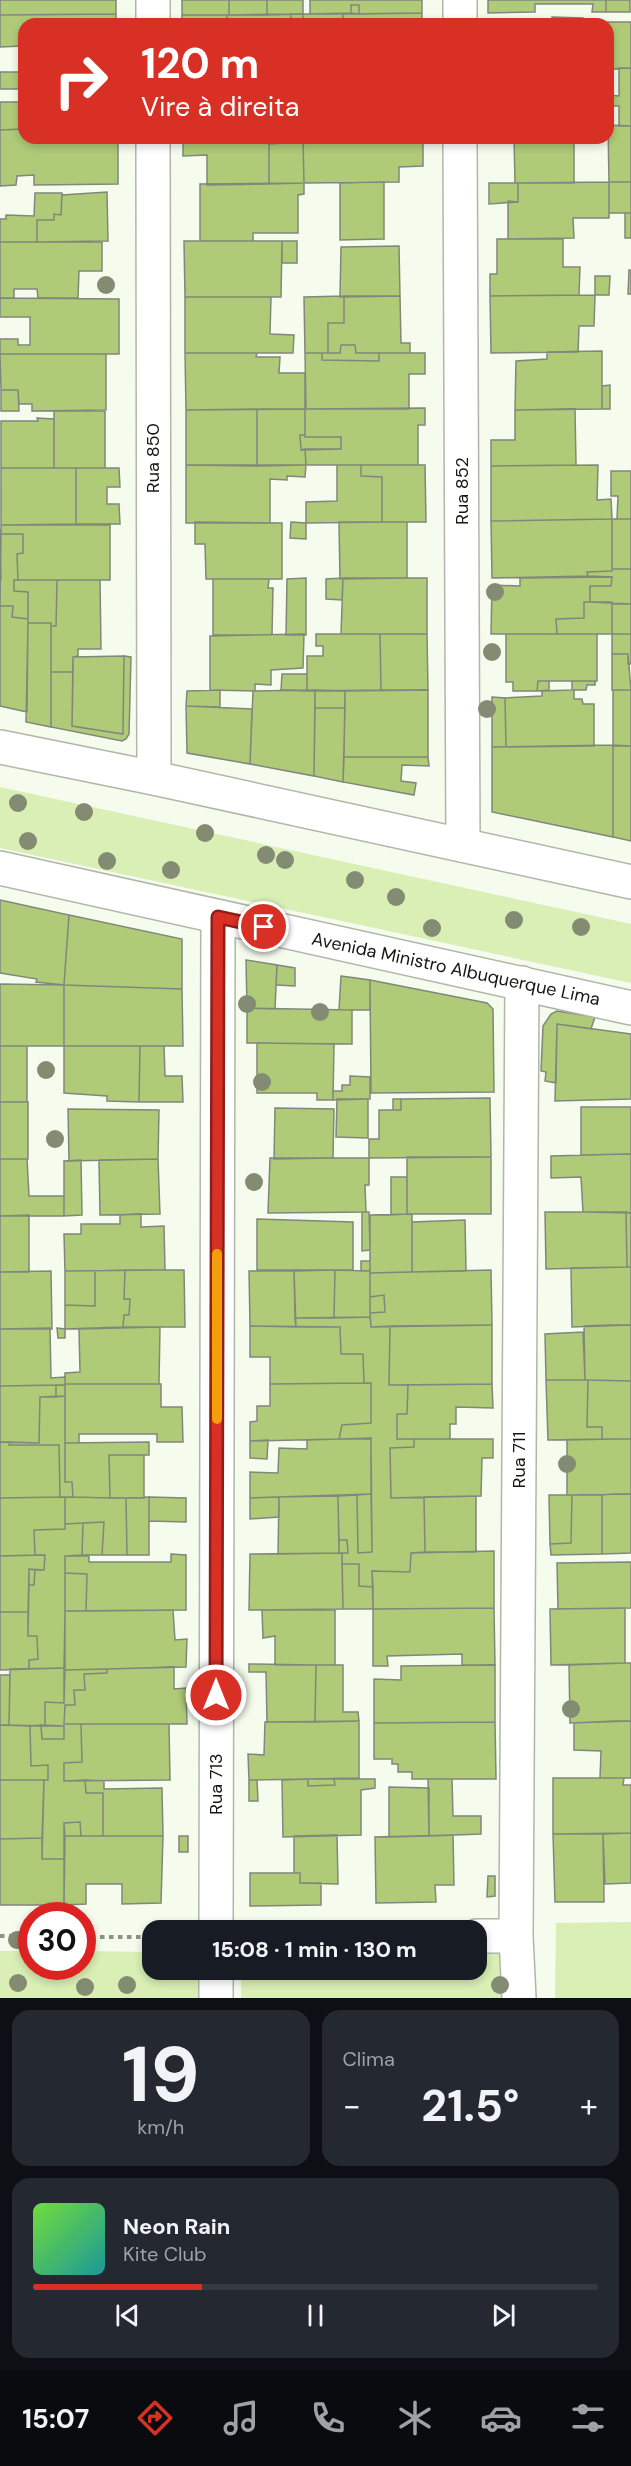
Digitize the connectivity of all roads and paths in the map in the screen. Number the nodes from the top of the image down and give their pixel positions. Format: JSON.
{"nodes":[{"id":1,"x":153,"y":0,"type":"edge"},
{"id":2,"x":460,"y":0,"type":"edge"},
{"id":3,"x":153,"y":18,"type":"edge"},
{"id":4,"x":460,"y":18,"type":"edge"},
{"id":5,"x":153,"y":144,"type":"edge"},
{"id":6,"x":460,"y":144,"type":"edge"},
{"id":7,"x":0,"y":747,"type":"edge"},
{"id":8,"x":154,"y":778,"type":"junction"},
{"id":9,"x":463,"y":845,"type":"junction"},
{"id":10,"x":0,"y":868,"type":"edge"},
{"id":11,"x":631,"y":882,"type":"edge"},
{"id":12,"x":218,"y":917,"type":"junction"},
{"id":13,"x":522,"y":983,"type":"junction"},
{"id":14,"x":631,"y":1008,"type":"edge"},
{"id":15,"x":216,"y":1920,"type":"edge"},
{"id":16,"x":0,"y":1936,"type":"edge"},
{"id":17,"x":18,"y":1936,"type":"edge"},
{"id":18,"x":487,"y":1936,"type":"edge"},
{"id":19,"x":516,"y":1936,"type":"junction"},
{"id":20,"x":96,"y":1937,"type":"edge"},
{"id":21,"x":142,"y":1937,"type":"edge"},
{"id":22,"x":216,"y":1980,"type":"edge"},
{"id":23,"x":216,"y":1998,"type":"edge"},
{"id":24,"x":519,"y":1998,"type":"edge"}],
"edges":[{"from":1,"to":3,"type":"street"},
{"from":2,"to":4,"type":"street"},
{"from":5,"to":8,"type":"street","name":"Rua 850"},
{"from":6,"to":9,"type":"street","name":"Rua 852"},
{"from":7,"to":8,"type":"street"},
{"from":8,"to":9,"type":"street"},
{"from":9,"to":11,"type":"street"},
{"from":10,"to":12,"type":"street","name":"Avenida Ministro Albuquerque Lima"},
{"from":12,"to":13,"type":"street","name":"Avenida Ministro Albuquerque Lima"},
{"from":12,"to":15,"type":"street","name":"Rua 713"},
{"from":13,"to":14,"type":"street","name":"Avenida Ministro Albuquerque Lima"},
{"from":13,"to":19,"type":"street","name":"Rua 711"},
{"from":16,"to":17,"type":"path"},
{"from":18,"to":19,"type":"street"},
{"from":19,"to":24,"type":"street","name":"Rua 711"},
{"from":20,"to":21,"type":"path"},
{"from":22,"to":23,"type":"street"}]}
